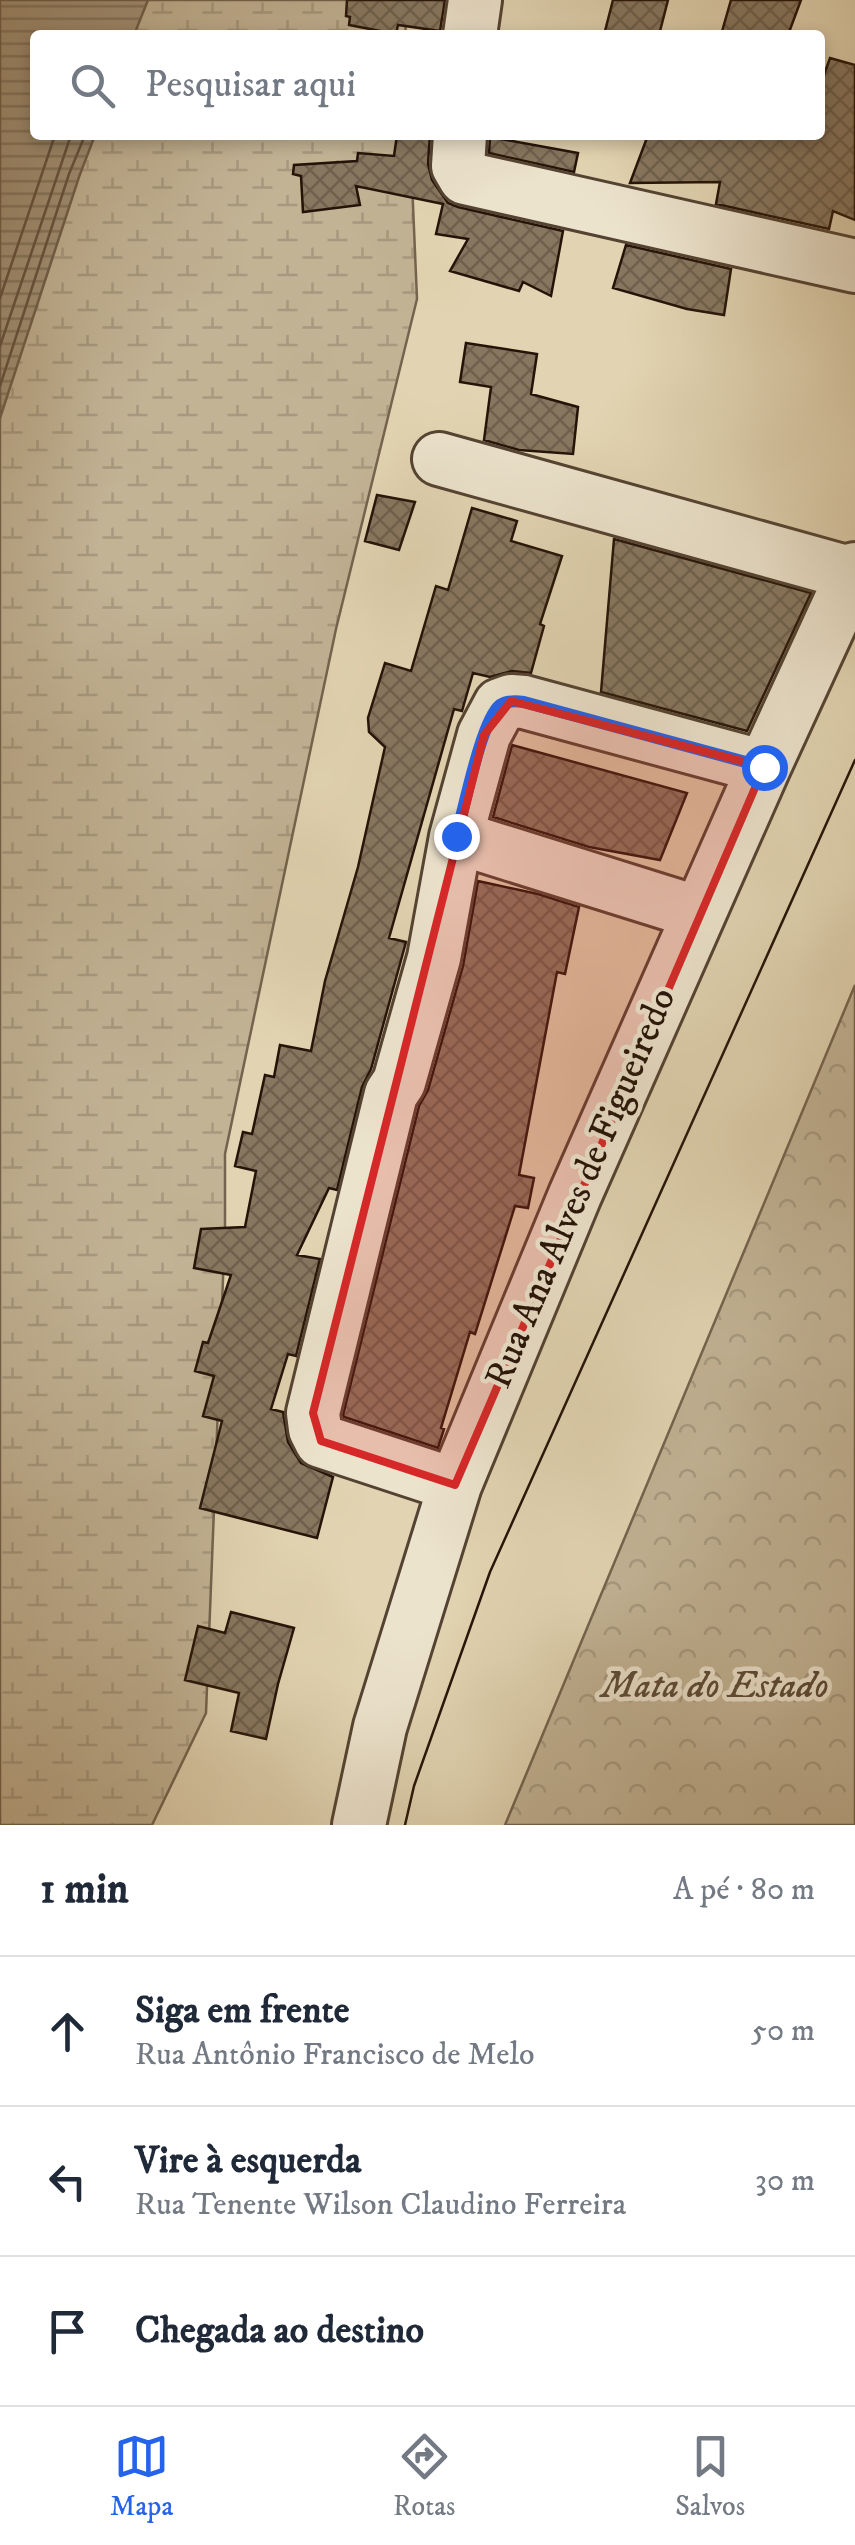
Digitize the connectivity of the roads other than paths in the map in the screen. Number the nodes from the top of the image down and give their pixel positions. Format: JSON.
{"nodes":[{"id":1,"x":474,"y":0,"type":"edge"},
{"id":2,"x":471,"y":30,"type":"edge"},
{"id":3,"x":462,"y":157,"type":"edge"},
{"id":4,"x":855,"y":266,"type":"edge"},
{"id":5,"x":438,"y":459,"type":"dead end"},
{"id":6,"x":854,"y":572,"type":"edge"},
{"id":7,"x":764,"y":767,"type":"junction"},
{"id":8,"x":456,"y":836,"type":"junction"},
{"id":9,"x":700,"y":913,"type":"junction"},
{"id":10,"x":454,"y":1485,"type":"junction"},
{"id":11,"x":360,"y":1825,"type":"edge"}],
"edges":[{"from":1,"to":2,"type":"street"},
{"from":3,"to":4,"type":"street"},
{"from":5,"to":6,"type":"street"},
{"from":6,"to":7,"type":"street","name":"Rua Ana Alves de Figueiredo"},
{"from":7,"to":8,"type":"street"},
{"from":7,"to":9,"type":"street","name":"Rua Ana Alves de Figueiredo"},
{"from":8,"to":9,"type":"street"},
{"from":8,"to":10,"type":"street"},
{"from":9,"to":10,"type":"street","name":"Rua Ana Alves de Figueiredo"},
{"from":10,"to":11,"type":"street","name":"Rua Ana Alves de Figueiredo"}]}
